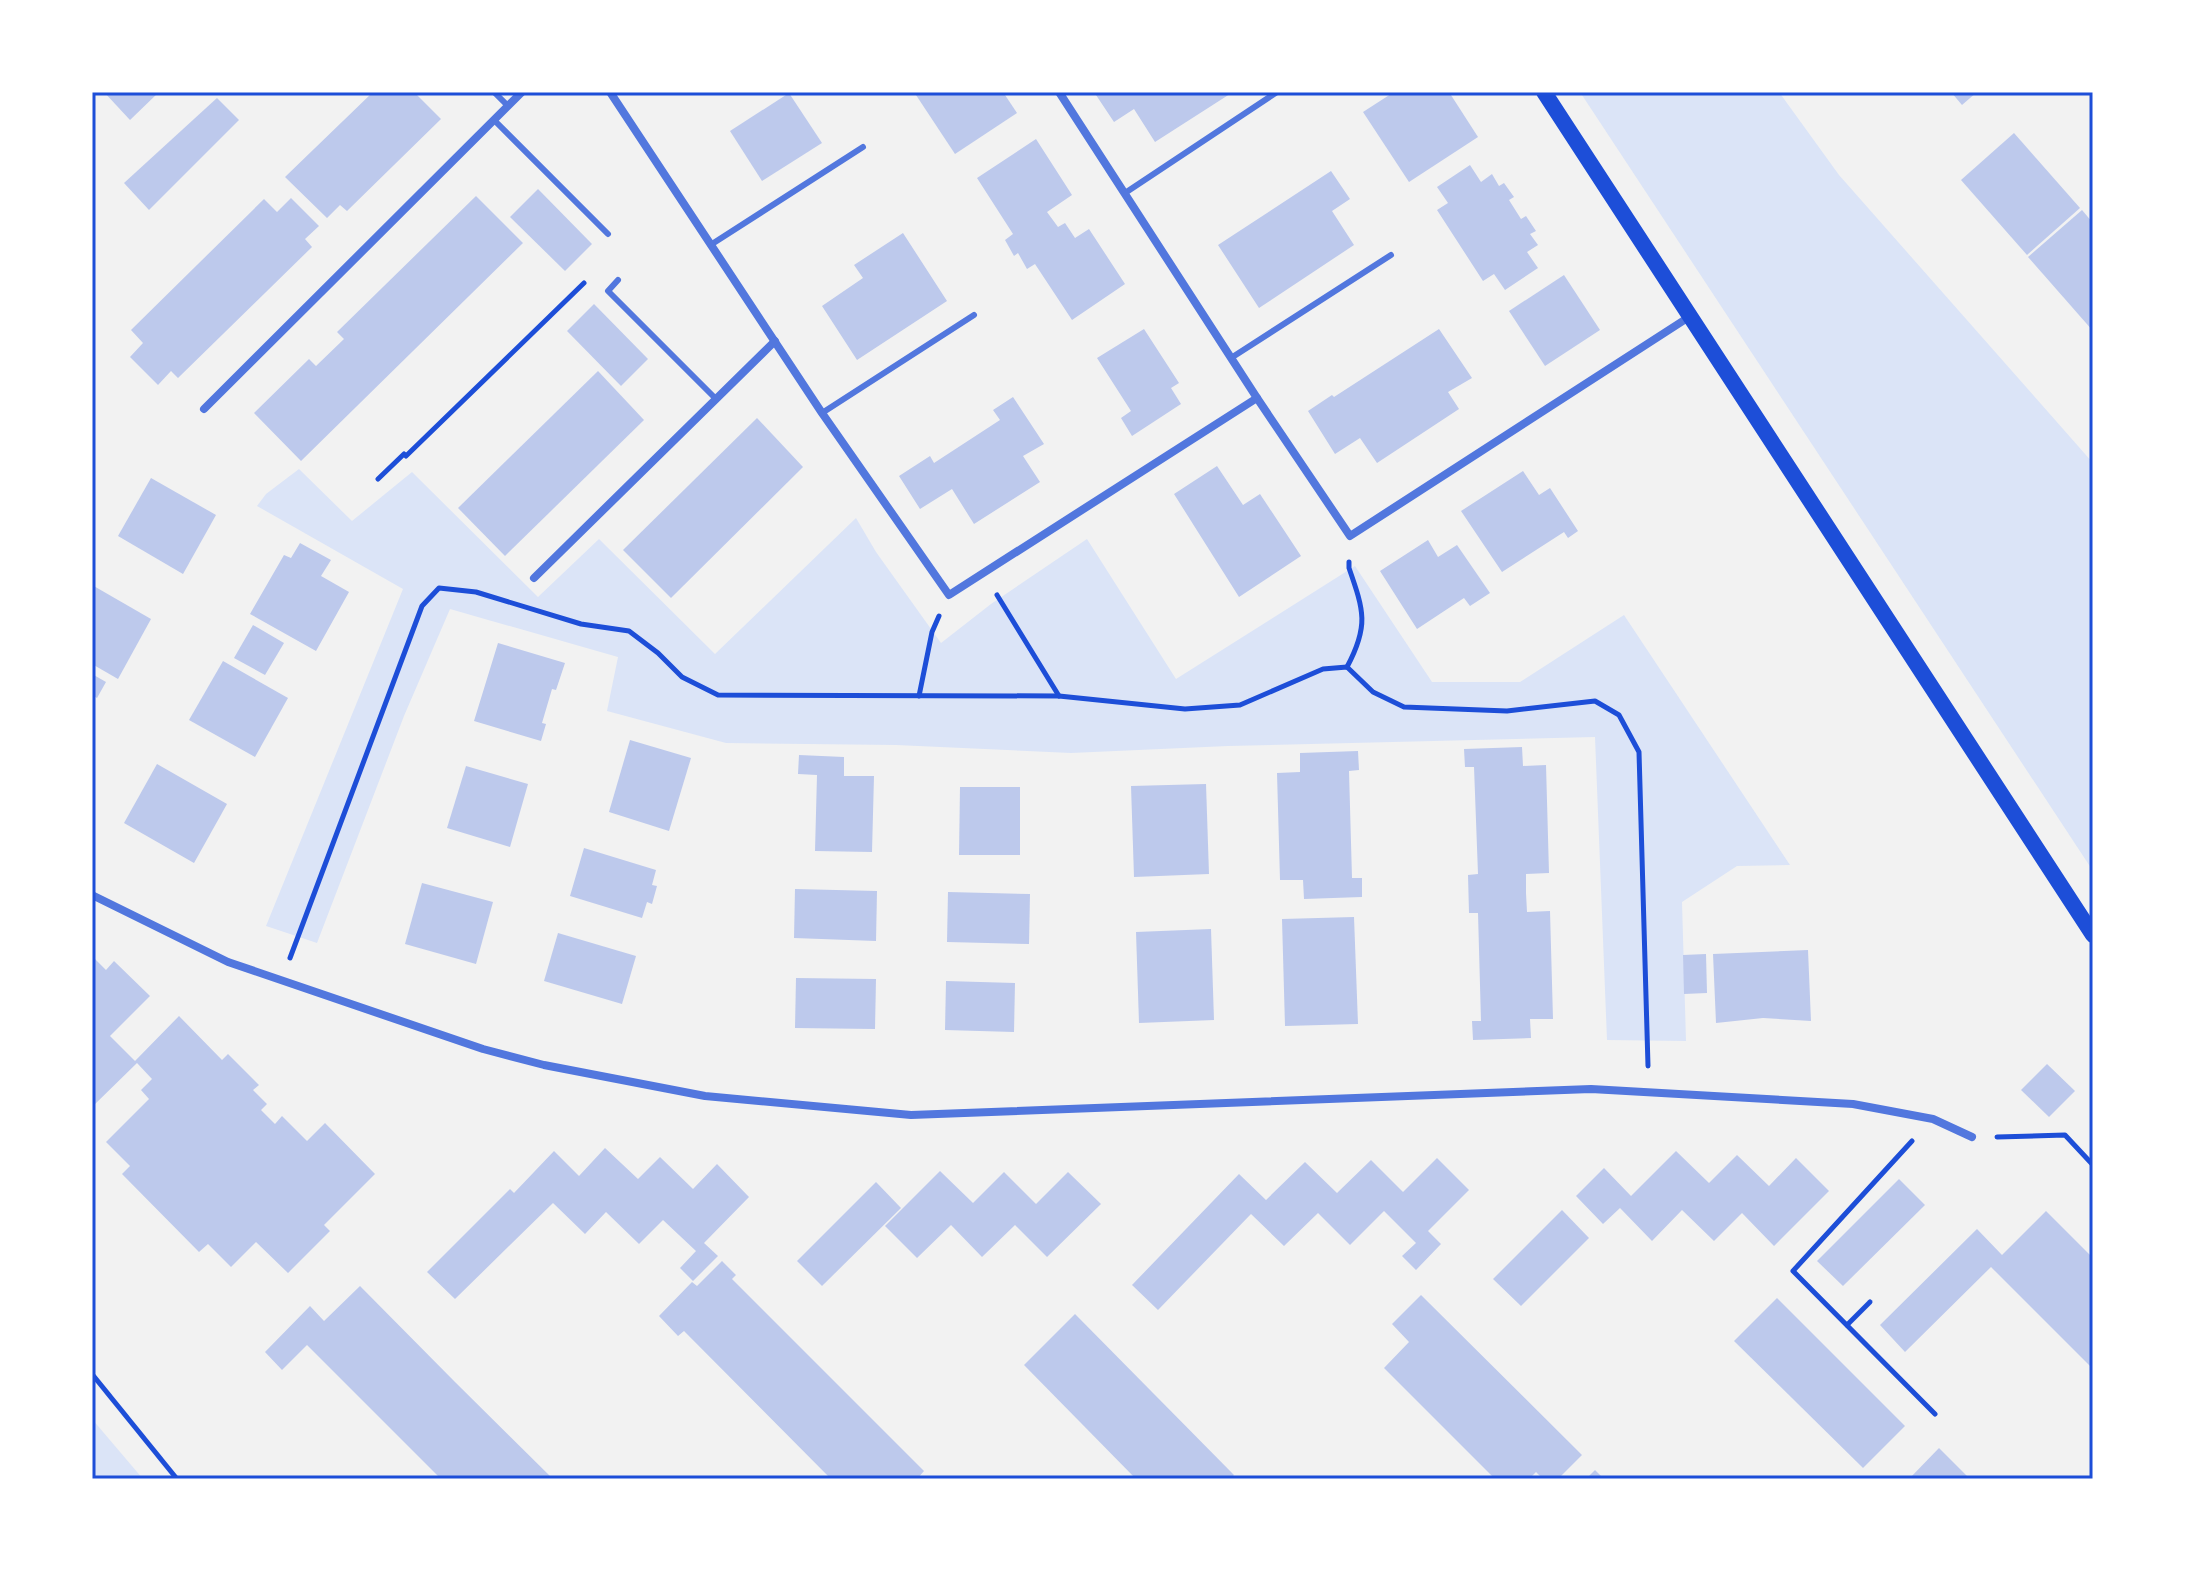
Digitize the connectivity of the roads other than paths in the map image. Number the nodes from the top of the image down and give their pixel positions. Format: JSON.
{"nodes":[{"id":1,"x":494,"y":92,"type":"edge"},
{"id":2,"x":522,"y":92,"type":"edge"},
{"id":3,"x":610,"y":92,"type":"edge"},
{"id":4,"x":1059,"y":92,"type":"edge"},
{"id":5,"x":1277,"y":92,"type":"edge"},
{"id":6,"x":1544,"y":92,"type":"edge"},
{"id":7,"x":508,"y":106,"type":"junction"},
{"id":8,"x":494,"y":120,"type":"junction"},
{"id":9,"x":863,"y":147,"type":"dead end"},
{"id":10,"x":1125,"y":193,"type":"junction"},
{"id":11,"x":608,"y":234,"type":"dead end"},
{"id":12,"x":712,"y":244,"type":"junction"},
{"id":13,"x":1391,"y":255,"type":"dead end"},
{"id":14,"x":618,"y":280,"type":"dead end"},
{"id":15,"x":974,"y":315,"type":"dead end"},
{"id":16,"x":1689,"y":317,"type":"junction"},
{"id":17,"x":775,"y":341,"type":"junction"},
{"id":18,"x":1231,"y":358,"type":"junction"},
{"id":19,"x":1257,"y":398,"type":"junction"},
{"id":20,"x":716,"y":399,"type":"junction"},
{"id":21,"x":204,"y":409,"type":"dead end"},
{"id":22,"x":822,"y":413,"type":"junction"},
{"id":23,"x":534,"y":578,"type":"dead end"},
{"id":24,"x":92,"y":895,"type":"edge"},
{"id":25,"x":2093,"y":935,"type":"edge"},
{"id":26,"x":1972,"y":1137,"type":"road end"}],
"edges":[{"from":1,"to":7,"type":"lane"},
{"from":2,"to":7,"type":"street"},
{"from":3,"to":12,"type":"street"},
{"from":4,"to":10,"type":"street"},
{"from":5,"to":10,"type":"lane"},
{"from":6,"to":16,"type":"main road"},
{"from":7,"to":8,"type":"street"},
{"from":8,"to":11,"type":"lane"},
{"from":8,"to":21,"type":"street"},
{"from":9,"to":12,"type":"lane"},
{"from":10,"to":18,"type":"street"},
{"from":12,"to":17,"type":"street"},
{"from":13,"to":18,"type":"lane"},
{"from":14,"to":20,"type":"lane"},
{"from":15,"to":22,"type":"lane"},
{"from":16,"to":19,"type":"street"},
{"from":16,"to":25,"type":"main road"},
{"from":17,"to":20,"type":"street"},
{"from":17,"to":22,"type":"street"},
{"from":18,"to":19,"type":"street"},
{"from":19,"to":22,"type":"street"},
{"from":20,"to":23,"type":"street"},
{"from":24,"to":26,"type":"street"}]}
